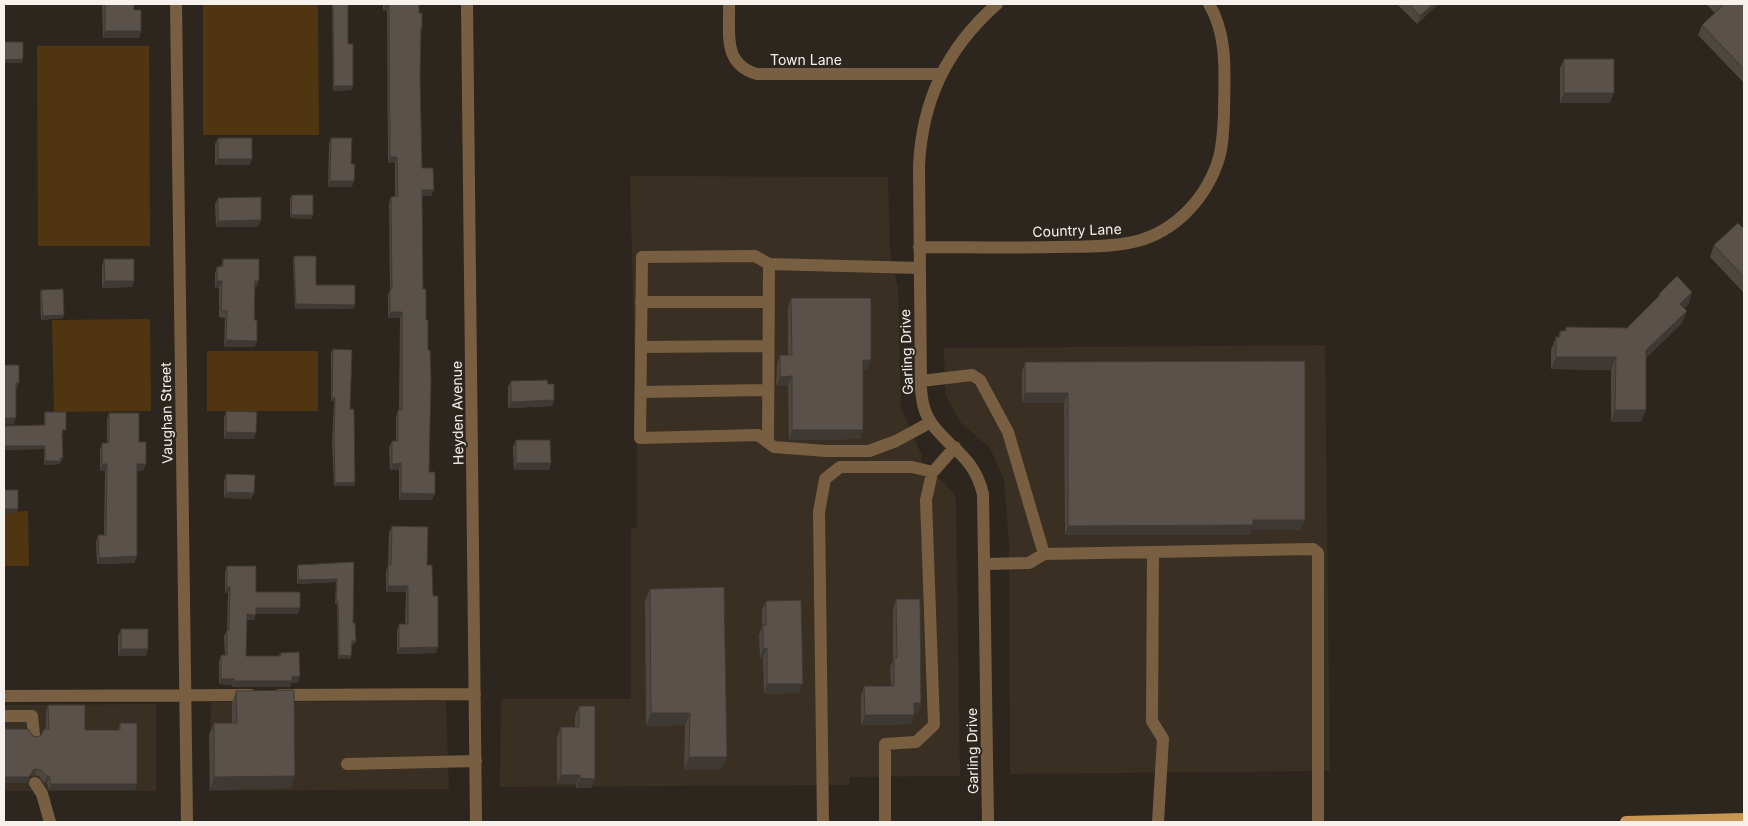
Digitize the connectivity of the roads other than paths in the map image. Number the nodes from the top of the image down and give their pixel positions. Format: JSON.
{"nodes":[{"id":1,"x":176,"y":4,"type":"edge"},
{"id":2,"x":468,"y":4,"type":"edge"},
{"id":3,"x":729,"y":4,"type":"edge"},
{"id":4,"x":997,"y":4,"type":"edge"},
{"id":5,"x":1209,"y":4,"type":"edge"},
{"id":6,"x":940,"y":74,"type":"junction"},
{"id":7,"x":919,"y":247,"type":"junction"},
{"id":8,"x":769,"y":264,"type":"junction"},
{"id":9,"x":920,"y":268,"type":"junction"},
{"id":10,"x":641,"y":302,"type":"junction"},
{"id":11,"x":768,"y":302,"type":"junction"},
{"id":12,"x":641,"y":346,"type":"junction"},
{"id":13,"x":768,"y":346,"type":"junction"},
{"id":14,"x":921,"y":381,"type":"junction"},
{"id":15,"x":768,"y":390,"type":"junction"},
{"id":16,"x":641,"y":392,"type":"junction"},
{"id":17,"x":931,"y":422,"type":"junction"},
{"id":18,"x":763,"y":439,"type":"junction"},
{"id":19,"x":955,"y":448,"type":"junction"},
{"id":20,"x":933,"y":472,"type":"junction"},
{"id":21,"x":1153,"y":552,"type":"junction"},
{"id":22,"x":1044,"y":554,"type":"junction"},
{"id":23,"x":984,"y":564,"type":"junction"},
{"id":24,"x":475,"y":694,"type":"junction"},
{"id":25,"x":4,"y":696,"type":"edge"},
{"id":26,"x":185,"y":696,"type":"junction"},
{"id":27,"x":4,"y":716,"type":"edge"},
{"id":28,"x":34,"y":735,"type":"edge"},
{"id":29,"x":476,"y":761,"type":"junction"},
{"id":30,"x":347,"y":764,"type":"dead end"},
{"id":31,"x":35,"y":783,"type":"dead end"},
{"id":32,"x":1744,"y":819,"type":"edge"},
{"id":33,"x":50,"y":822,"type":"edge"},
{"id":34,"x":186,"y":822,"type":"edge"},
{"id":35,"x":476,"y":822,"type":"edge"},
{"id":36,"x":823,"y":822,"type":"edge"},
{"id":37,"x":885,"y":822,"type":"edge"},
{"id":38,"x":988,"y":822,"type":"edge"},
{"id":39,"x":1158,"y":822,"type":"edge"},
{"id":40,"x":1318,"y":822,"type":"edge"},
{"id":41,"x":1626,"y":822,"type":"edge"},
{"id":42,"x":1690,"y":822,"type":"edge"}],
"edges":[{"from":1,"to":26,"type":"street","name":"Vaughan Street"},
{"from":2,"to":24,"type":"street","name":"Heyden Avenue"},
{"from":3,"to":6,"type":"street","name":"Town Lane"},
{"from":4,"to":6,"type":"street","name":"Garling Drive"},
{"from":5,"to":7,"type":"street","name":"Country Lane"},
{"from":6,"to":7,"type":"street","name":"Garling Drive"},
{"from":7,"to":9,"type":"street","name":"Garling Drive"},
{"from":8,"to":9,"type":"street"},
{"from":8,"to":10,"type":"street"},
{"from":8,"to":11,"type":"street"},
{"from":9,"to":14,"type":"street","name":"Garling Drive"},
{"from":10,"to":11,"type":"street"},
{"from":10,"to":12,"type":"street"},
{"from":11,"to":13,"type":"street"},
{"from":12,"to":13,"type":"street"},
{"from":12,"to":16,"type":"street"},
{"from":13,"to":15,"type":"street"},
{"from":14,"to":17,"type":"street","name":"Garling Drive"},
{"from":14,"to":22,"type":"street"},
{"from":15,"to":16,"type":"street"},
{"from":15,"to":18,"type":"street"},
{"from":16,"to":18,"type":"street"},
{"from":17,"to":18,"type":"street"},
{"from":17,"to":19,"type":"street","name":"Garling Drive"},
{"from":19,"to":20,"type":"street"},
{"from":19,"to":23,"type":"street","name":"Garling Drive"},
{"from":20,"to":36,"type":"street"},
{"from":20,"to":37,"type":"street"},
{"from":21,"to":22,"type":"street"},
{"from":21,"to":39,"type":"street"},
{"from":21,"to":40,"type":"street"},
{"from":22,"to":23,"type":"street"},
{"from":23,"to":38,"type":"street","name":"Garling Drive"},
{"from":24,"to":26,"type":"street"},
{"from":24,"to":29,"type":"street","name":"Heyden Avenue"},
{"from":25,"to":26,"type":"street"},
{"from":26,"to":34,"type":"street","name":"Vaughan Street"},
{"from":27,"to":28,"type":"street"},
{"from":29,"to":30,"type":"street"},
{"from":29,"to":35,"type":"street","name":"Heyden Avenue"},
{"from":31,"to":33,"type":"street"},
{"from":32,"to":42,"type":"main road"},
{"from":41,"to":42,"type":"main road"}]}
